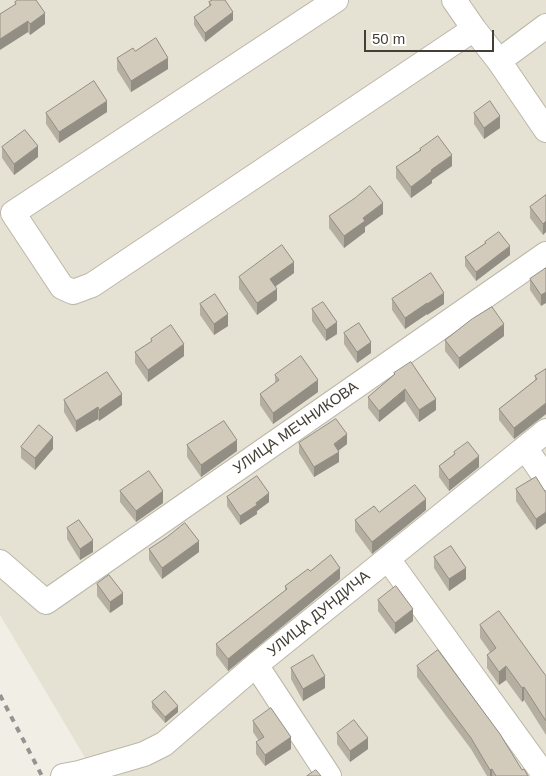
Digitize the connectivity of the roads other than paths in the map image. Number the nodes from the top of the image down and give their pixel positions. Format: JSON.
{"nodes":[{"id":1,"x":336,"y":0,"type":"edge"},
{"id":2,"x":454,"y":0,"type":"edge"},
{"id":3,"x":546,"y":26,"type":"edge"},
{"id":4,"x":474,"y":29,"type":"junction"},
{"id":5,"x":499,"y":61,"type":"junction"},
{"id":6,"x":546,"y":130,"type":"edge"},
{"id":7,"x":6,"y":217,"type":"edge"},
{"id":8,"x":546,"y":254,"type":"edge"},
{"id":9,"x":546,"y":431,"type":"edge"},
{"id":10,"x":525,"y":448,"type":"junction"},
{"id":11,"x":546,"y":478,"type":"edge"},
{"id":12,"x":388,"y":558,"type":"junction"},
{"id":13,"x":0,"y":562,"type":"edge"},
{"id":14,"x":256,"y":665,"type":"junction"},
{"id":15,"x":107,"y":771,"type":"edge"},
{"id":16,"x":71,"y":774,"type":"edge"},
{"id":17,"x":329,"y":776,"type":"edge"},
{"id":18,"x":544,"y":776,"type":"edge"}],
"edges":[{"from":1,"to":7,"type":"street"},
{"from":2,"to":4,"type":"street"},
{"from":3,"to":5,"type":"street"},
{"from":4,"to":5,"type":"street"},
{"from":4,"to":7,"type":"street"},
{"from":5,"to":6,"type":"street"},
{"from":8,"to":13,"type":"street","name":"УЛИЦА МЕЧНИКОВА"},
{"from":9,"to":10,"type":"street","name":"УЛИЦА ДУНДИЧА"},
{"from":10,"to":11,"type":"street"},
{"from":10,"to":12,"type":"street","name":"УЛИЦА ДУНДИЧА"},
{"from":12,"to":14,"type":"street","name":"УЛИЦА ДУНДИЧА"},
{"from":12,"to":18,"type":"street"},
{"from":14,"to":15,"type":"street","name":"УЛИЦА ДУНДИЧА"},
{"from":14,"to":17,"type":"street"},
{"from":15,"to":16,"type":"street","name":"УЛИЦА ДУНДИЧА"}]}
